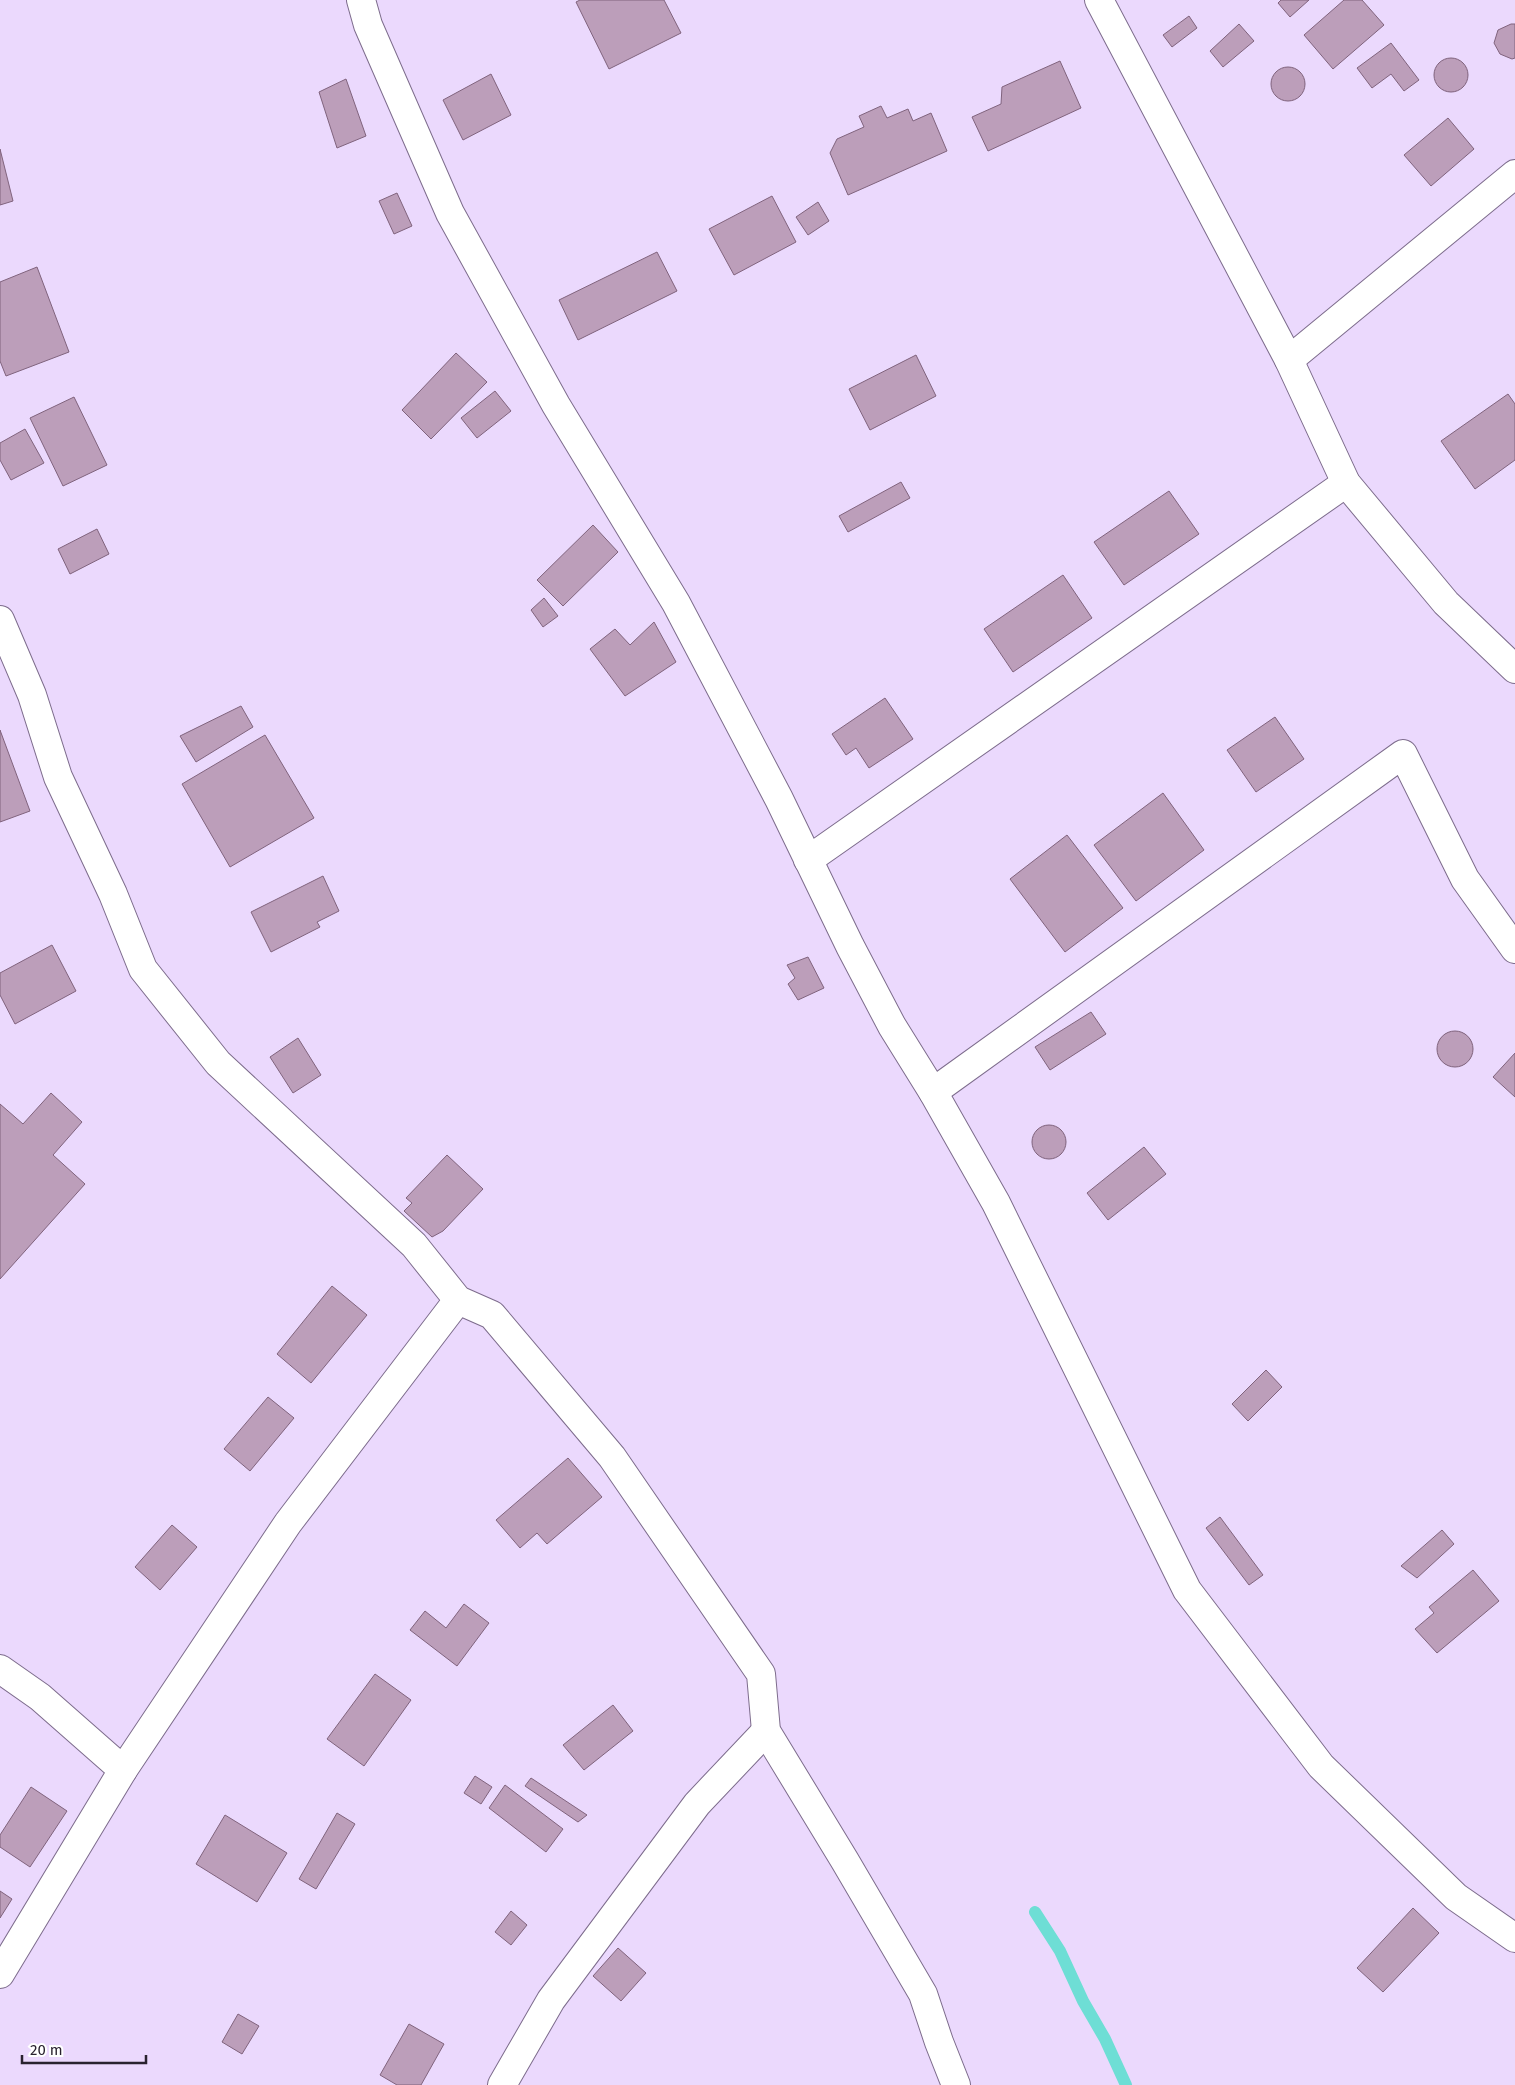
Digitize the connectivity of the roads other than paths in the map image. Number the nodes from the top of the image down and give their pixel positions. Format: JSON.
{"nodes":[{"id":1,"x":361,"y":0,"type":"edge"},
{"id":2,"x":1099,"y":0,"type":"edge"},
{"id":3,"x":1515,"y":174,"type":"edge"},
{"id":4,"x":1289,"y":360,"type":"junction"},
{"id":5,"x":1346,"y":483,"type":"junction"},
{"id":6,"x":0,"y":620,"type":"edge"},
{"id":7,"x":1515,"y":669,"type":"edge"},
{"id":8,"x":808,"y":860,"type":"junction"},
{"id":9,"x":1515,"y":949,"type":"edge"},
{"id":10,"x":933,"y":1092,"type":"junction"},
{"id":11,"x":458,"y":1300,"type":"junction"},
{"id":12,"x":0,"y":1669,"type":"edge"},
{"id":13,"x":766,"y":1731,"type":"junction"},
{"id":14,"x":123,"y":1770,"type":"junction"},
{"id":15,"x":1515,"y":1938,"type":"edge"},
{"id":16,"x":0,"y":1974,"type":"edge"},
{"id":17,"x":502,"y":2085,"type":"edge"},
{"id":18,"x":956,"y":2085,"type":"edge"}],
"edges":[{"from":1,"to":8,"type":"street"},
{"from":2,"to":4,"type":"street"},
{"from":3,"to":4,"type":"street"},
{"from":4,"to":5,"type":"street"},
{"from":5,"to":7,"type":"street"},
{"from":5,"to":8,"type":"street"},
{"from":6,"to":11,"type":"street"},
{"from":8,"to":10,"type":"street"},
{"from":9,"to":10,"type":"street"},
{"from":10,"to":15,"type":"street"},
{"from":11,"to":13,"type":"street"},
{"from":11,"to":14,"type":"street"},
{"from":12,"to":14,"type":"street"},
{"from":13,"to":17,"type":"street"},
{"from":13,"to":18,"type":"street"},
{"from":14,"to":16,"type":"street"}]}
